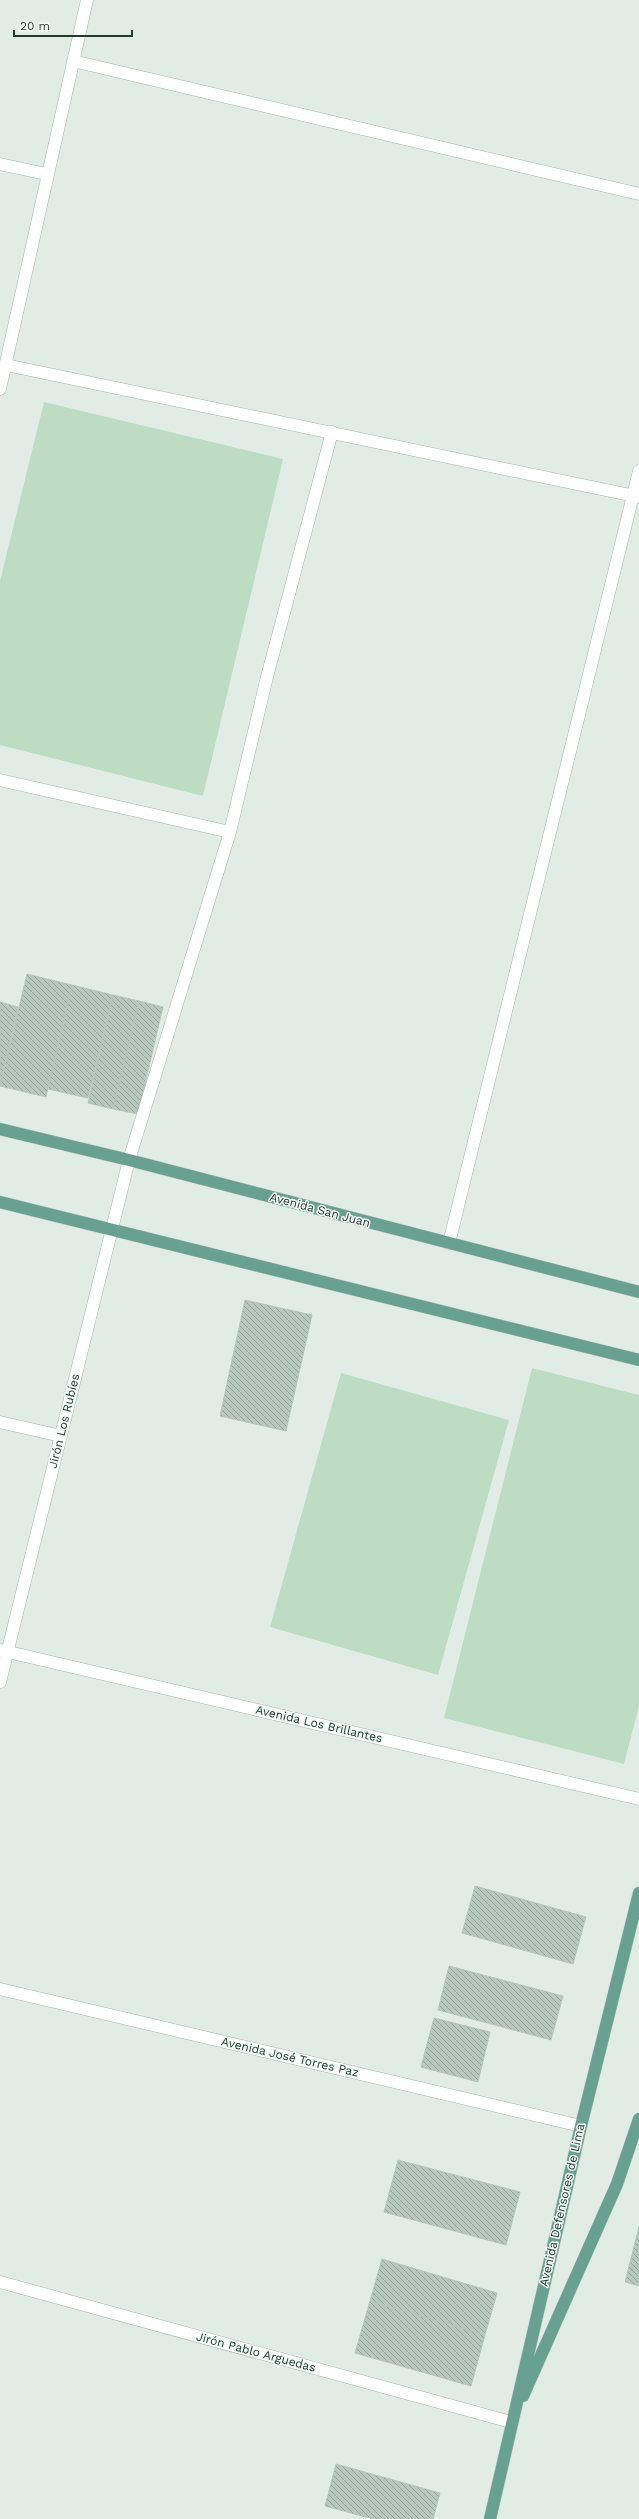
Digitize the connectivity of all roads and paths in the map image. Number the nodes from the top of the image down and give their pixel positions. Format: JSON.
{"nodes":[{"id":1,"x":87,"y":0,"type":"edge"},
{"id":2,"x":73,"y":61,"type":"junction"},
{"id":3,"x":0,"y":164,"type":"edge"},
{"id":4,"x":46,"y":174,"type":"junction"},
{"id":5,"x":639,"y":194,"type":"edge"},
{"id":6,"x":6,"y":365,"type":"junction"},
{"id":7,"x":0,"y":389,"type":"edge"},
{"id":8,"x":332,"y":432,"type":"junction"},
{"id":9,"x":639,"y":471,"type":"edge"},
{"id":10,"x":636,"y":496,"type":"edge"},
{"id":11,"x":0,"y":780,"type":"edge"},
{"id":12,"x":230,"y":832,"type":"junction"},
{"id":13,"x":0,"y":1129,"type":"edge"},
{"id":14,"x":129,"y":1160,"type":"junction"},
{"id":15,"x":0,"y":1202,"type":"edge"},
{"id":16,"x":111,"y":1228,"type":"junction"},
{"id":17,"x":449,"y":1243,"type":"junction"},
{"id":18,"x":639,"y":1292,"type":"edge"},
{"id":19,"x":639,"y":1360,"type":"edge"},
{"id":20,"x":0,"y":1422,"type":"edge"},
{"id":21,"x":61,"y":1436,"type":"junction"},
{"id":22,"x":4,"y":1651,"type":"edge"},
{"id":23,"x":0,"y":1682,"type":"edge"},
{"id":24,"x":639,"y":1799,"type":"edge"},
{"id":25,"x":639,"y":1893,"type":"edge"},
{"id":26,"x":0,"y":1989,"type":"edge"},
{"id":27,"x":639,"y":2119,"type":"edge"},
{"id":28,"x":580,"y":2126,"type":"junction"},
{"id":29,"x":0,"y":2282,"type":"edge"},
{"id":30,"x":511,"y":2422,"type":"junction"},
{"id":31,"x":490,"y":2519,"type":"edge"}],
"edges":[{"from":1,"to":2,"type":"street"},
{"from":2,"to":4,"type":"street"},
{"from":2,"to":5,"type":"street"},
{"from":3,"to":4,"type":"street"},
{"from":4,"to":6,"type":"street"},
{"from":6,"to":7,"type":"street"},
{"from":6,"to":8,"type":"street"},
{"from":8,"to":10,"type":"street"},
{"from":8,"to":12,"type":"street","name":"Jirón Los Rubíes"},
{"from":9,"to":10,"type":"street"},
{"from":10,"to":17,"type":"street"},
{"from":11,"to":12,"type":"street"},
{"from":12,"to":14,"type":"street","name":"Jirón Los Rubíes"},
{"from":13,"to":14,"type":"main road","name":"Avenida San Juan"},
{"from":14,"to":16,"type":"street","name":"Jirón Los Rubíes"},
{"from":14,"to":17,"type":"main road","name":"Avenida San Juan"},
{"from":15,"to":16,"type":"main road"},
{"from":16,"to":19,"type":"main road"},
{"from":16,"to":21,"type":"street","name":"Jirón Los Rubíes"},
{"from":17,"to":18,"type":"main road","name":"Avenida San Juan"},
{"from":20,"to":21,"type":"street"},
{"from":21,"to":22,"type":"street","name":"Jirón Los Rubíes"},
{"from":22,"to":23,"type":"street","name":"Jirón Los Rubíes"},
{"from":22,"to":24,"type":"street","name":"Avenida Los Brillantes"},
{"from":25,"to":28,"type":"main road","name":"Avenida Defensores de Lima"},
{"from":26,"to":28,"type":"street","name":"Avenida José Torres Paz"},
{"from":27,"to":30,"type":"main road"},
{"from":28,"to":30,"type":"main road","name":"Avenida Defensores de Lima"},
{"from":29,"to":30,"type":"street","name":"Jirón Pablo Arguedas"},
{"from":30,"to":31,"type":"main road","name":"Avenida Defensores de Lima"}]}
